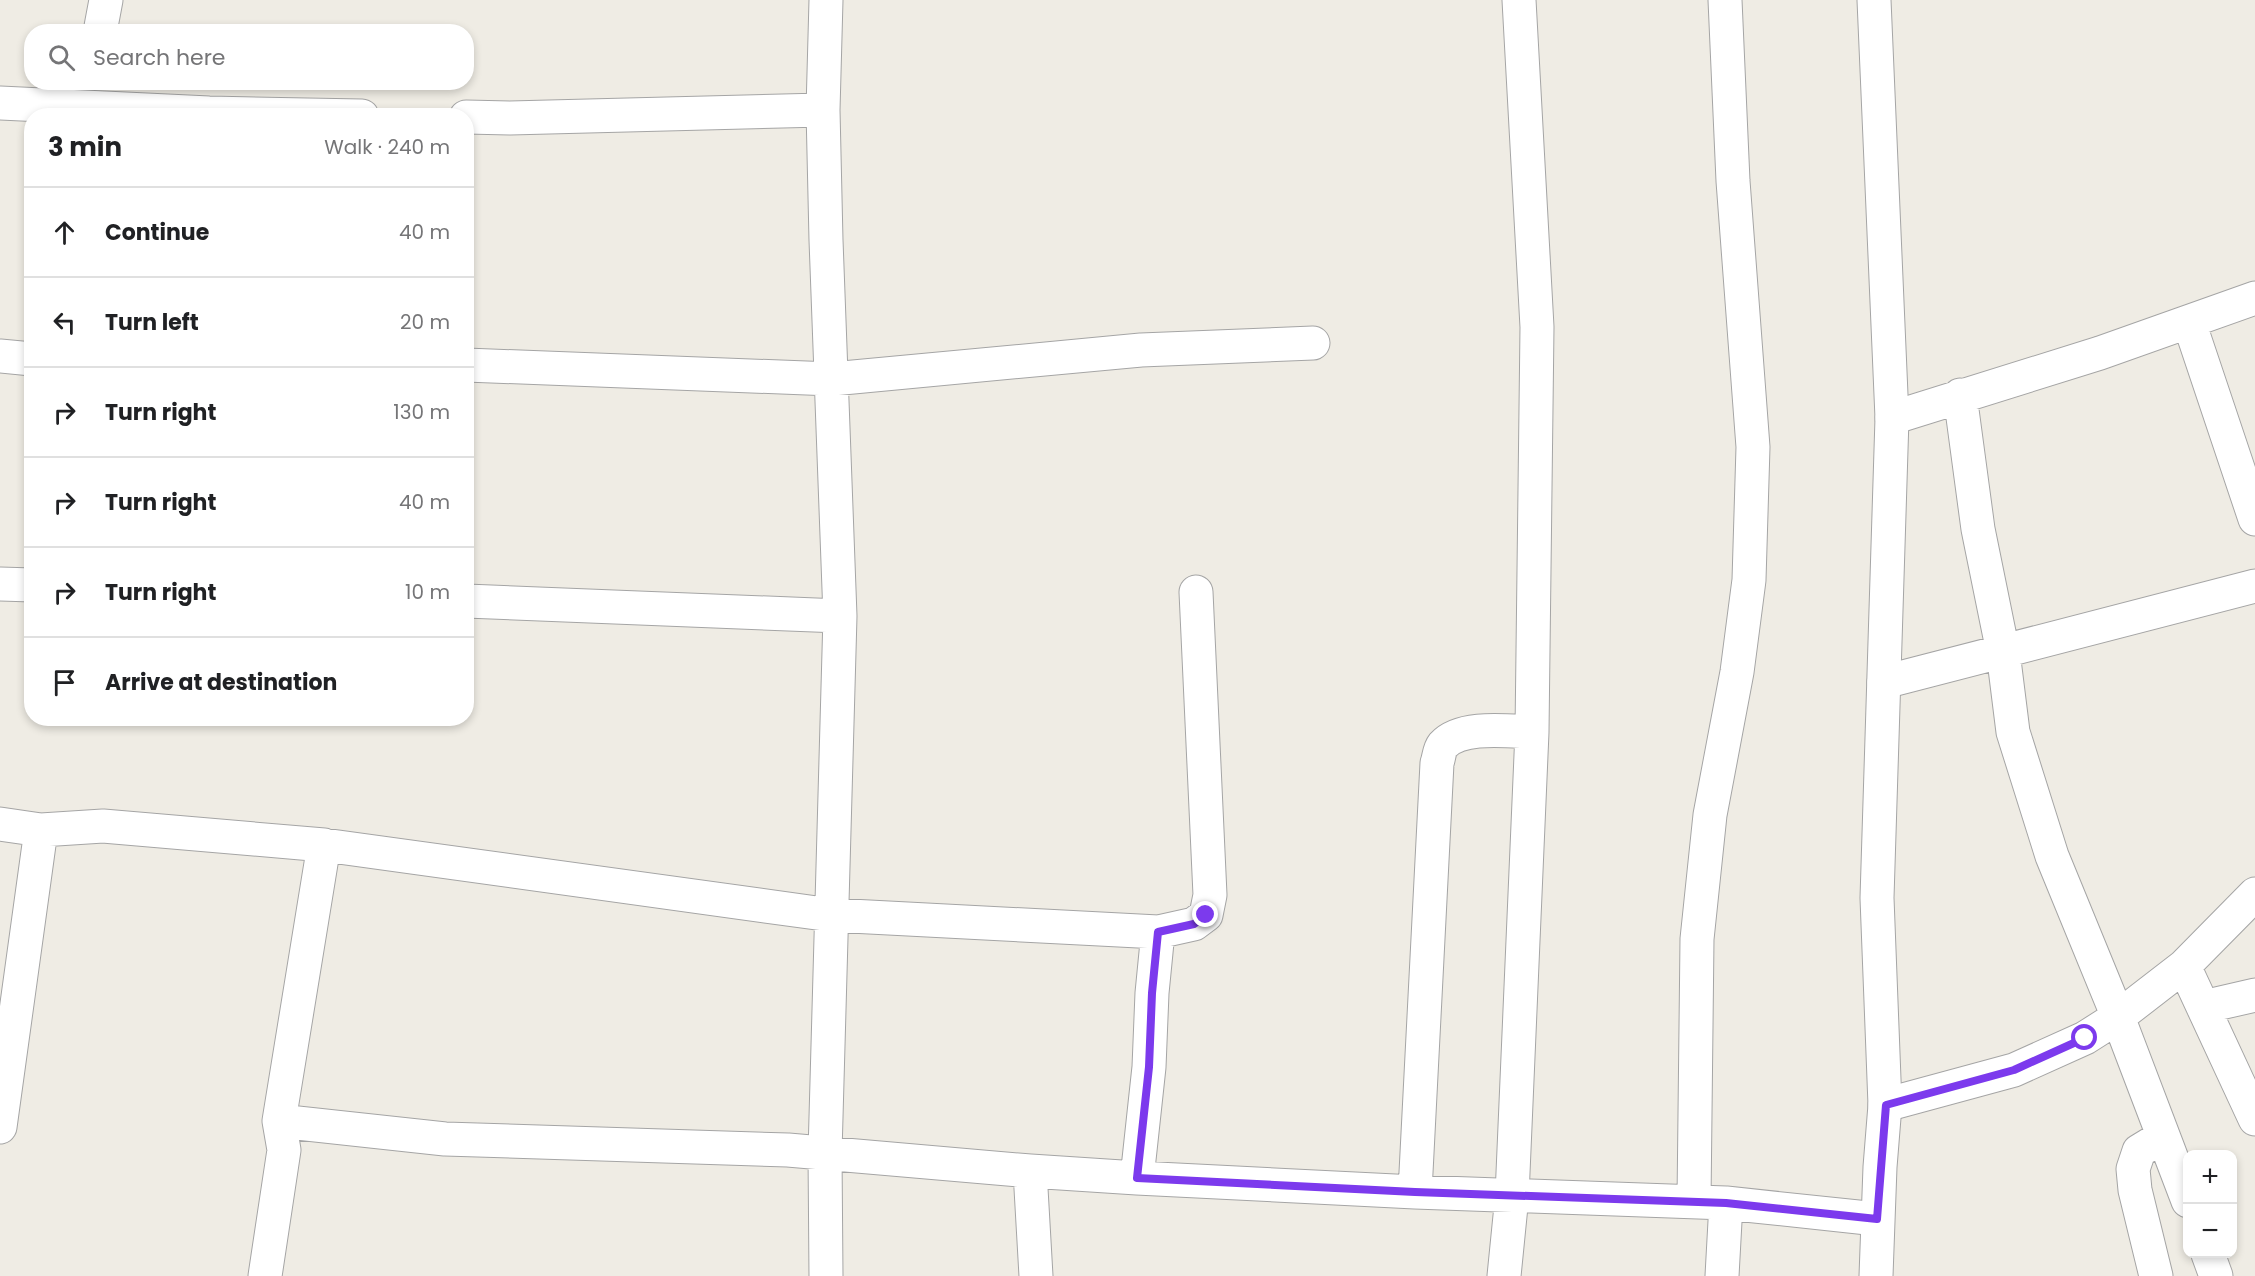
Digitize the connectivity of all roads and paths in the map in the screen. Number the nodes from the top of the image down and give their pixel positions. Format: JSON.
{"nodes":[{"id":1,"x":106,"y":0,"type":"edge"},
{"id":2,"x":826,"y":0,"type":"edge"},
{"id":3,"x":1519,"y":0,"type":"edge"},
{"id":4,"x":1725,"y":0,"type":"edge"},
{"id":5,"x":1874,"y":0,"type":"edge"},
{"id":6,"x":102,"y":24,"type":"edge"},
{"id":7,"x":87,"y":102,"type":"edge"},
{"id":8,"x":0,"y":103,"type":"edge"},
{"id":9,"x":154,"y":108,"type":"edge"},
{"id":10,"x":823,"y":110,"type":"junction"},
{"id":11,"x":474,"y":117,"type":"edge"},
{"id":12,"x":2255,"y":298,"type":"edge"},
{"id":13,"x":2188,"y":322,"type":"junction"},
{"id":14,"x":1313,"y":343,"type":"dead end"},
{"id":15,"x":0,"y":356,"type":"edge"},
{"id":16,"x":24,"y":358,"type":"edge"},
{"id":17,"x":474,"y":365,"type":"edge"},
{"id":18,"x":832,"y":379,"type":"junction"},
{"id":19,"x":1960,"y":395,"type":"junction"},
{"id":20,"x":1892,"y":418,"type":"junction"},
{"id":21,"x":2255,"y":519,"type":"edge"},
{"id":22,"x":0,"y":584,"type":"edge"},
{"id":23,"x":24,"y":585,"type":"edge"},
{"id":24,"x":2255,"y":586,"type":"edge"},
{"id":25,"x":1196,"y":592,"type":"dead end"},
{"id":26,"x":474,"y":602,"type":"edge"},
{"id":27,"x":840,"y":616,"type":"junction"},
{"id":28,"x":2003,"y":651,"type":"junction"},
{"id":29,"x":1884,"y":682,"type":"junction"},
{"id":30,"x":1532,"y":732,"type":"junction"},
{"id":31,"x":0,"y":824,"type":"edge"},
{"id":32,"x":41,"y":830,"type":"junction"},
{"id":33,"x":324,"y":845,"type":"junction"},
{"id":34,"x":2255,"y":894,"type":"edge"},
{"id":35,"x":831,"y":915,"type":"junction"},
{"id":36,"x":1158,"y":932,"type":"junction"},
{"id":37,"x":2184,"y":966,"type":"junction"},
{"id":38,"x":2255,"y":994,"type":"edge"},
{"id":39,"x":2203,"y":1007,"type":"junction"},
{"id":40,"x":2118,"y":1017,"type":"junction"},
{"id":41,"x":1886,"y":1105,"type":"junction"},
{"id":42,"x":2255,"y":1119,"type":"edge"},
{"id":43,"x":279,"y":1121,"type":"junction"},
{"id":44,"x":0,"y":1127,"type":"edge"},
{"id":45,"x":2162,"y":1137,"type":"junction"},
{"id":46,"x":825,"y":1153,"type":"junction"},
{"id":47,"x":1030,"y":1171,"type":"junction"},
{"id":48,"x":1137,"y":1178,"type":"junction"},
{"id":49,"x":2183,"y":1191,"type":"edge"},
{"id":50,"x":1415,"y":1192,"type":"junction"},
{"id":51,"x":1512,"y":1196,"type":"junction"},
{"id":52,"x":1694,"y":1202,"type":"junction"},
{"id":53,"x":1726,"y":1203,"type":"junction"},
{"id":54,"x":1877,"y":1219,"type":"junction"},
{"id":55,"x":2209,"y":1258,"type":"edge"},
{"id":56,"x":265,"y":1276,"type":"edge"},
{"id":57,"x":825,"y":1276,"type":"edge"},
{"id":58,"x":1036,"y":1276,"type":"edge"},
{"id":59,"x":1504,"y":1276,"type":"edge"},
{"id":60,"x":1722,"y":1276,"type":"edge"},
{"id":61,"x":1876,"y":1276,"type":"edge"},
{"id":62,"x":2156,"y":1276,"type":"edge"},
{"id":63,"x":2216,"y":1276,"type":"edge"}],
"edges":[{"from":1,"to":6,"type":"street"},
{"from":2,"to":10,"type":"street"},
{"from":3,"to":30,"type":"street"},
{"from":4,"to":52,"type":"street"},
{"from":5,"to":20,"type":"street"},
{"from":7,"to":8,"type":"street"},
{"from":7,"to":9,"type":"street"},
{"from":10,"to":11,"type":"street"},
{"from":10,"to":18,"type":"street"},
{"from":12,"to":13,"type":"street"},
{"from":13,"to":19,"type":"street"},
{"from":13,"to":21,"type":"street"},
{"from":14,"to":18,"type":"street"},
{"from":15,"to":16,"type":"street"},
{"from":17,"to":18,"type":"street"},
{"from":18,"to":27,"type":"street"},
{"from":19,"to":20,"type":"street"},
{"from":19,"to":28,"type":"street"},
{"from":20,"to":29,"type":"street"},
{"from":22,"to":23,"type":"street"},
{"from":24,"to":28,"type":"street"},
{"from":25,"to":36,"type":"street"},
{"from":26,"to":27,"type":"street"},
{"from":27,"to":35,"type":"street"},
{"from":28,"to":29,"type":"street"},
{"from":28,"to":40,"type":"street"},
{"from":29,"to":41,"type":"street"},
{"from":30,"to":50,"type":"street"},
{"from":30,"to":51,"type":"street"},
{"from":31,"to":32,"type":"street"},
{"from":32,"to":33,"type":"street"},
{"from":32,"to":44,"type":"street"},
{"from":33,"to":35,"type":"street"},
{"from":33,"to":43,"type":"street"},
{"from":34,"to":37,"type":"street"},
{"from":35,"to":36,"type":"street"},
{"from":35,"to":46,"type":"street"},
{"from":36,"to":48,"type":"street"},
{"from":37,"to":39,"type":"street"},
{"from":37,"to":40,"type":"street"},
{"from":38,"to":39,"type":"street"},
{"from":39,"to":42,"type":"street"},
{"from":40,"to":41,"type":"street"},
{"from":40,"to":45,"type":"street"},
{"from":41,"to":54,"type":"street"},
{"from":43,"to":46,"type":"street"},
{"from":43,"to":56,"type":"street"},
{"from":45,"to":49,"type":"street"},
{"from":45,"to":62,"type":"street"},
{"from":46,"to":47,"type":"street"},
{"from":46,"to":57,"type":"street"},
{"from":47,"to":48,"type":"street"},
{"from":47,"to":58,"type":"street"},
{"from":48,"to":50,"type":"street"},
{"from":50,"to":51,"type":"street"},
{"from":51,"to":52,"type":"street"},
{"from":51,"to":59,"type":"street"},
{"from":52,"to":53,"type":"street"},
{"from":53,"to":54,"type":"street"},
{"from":53,"to":60,"type":"street"},
{"from":54,"to":61,"type":"street"},
{"from":55,"to":63,"type":"street"}]}
